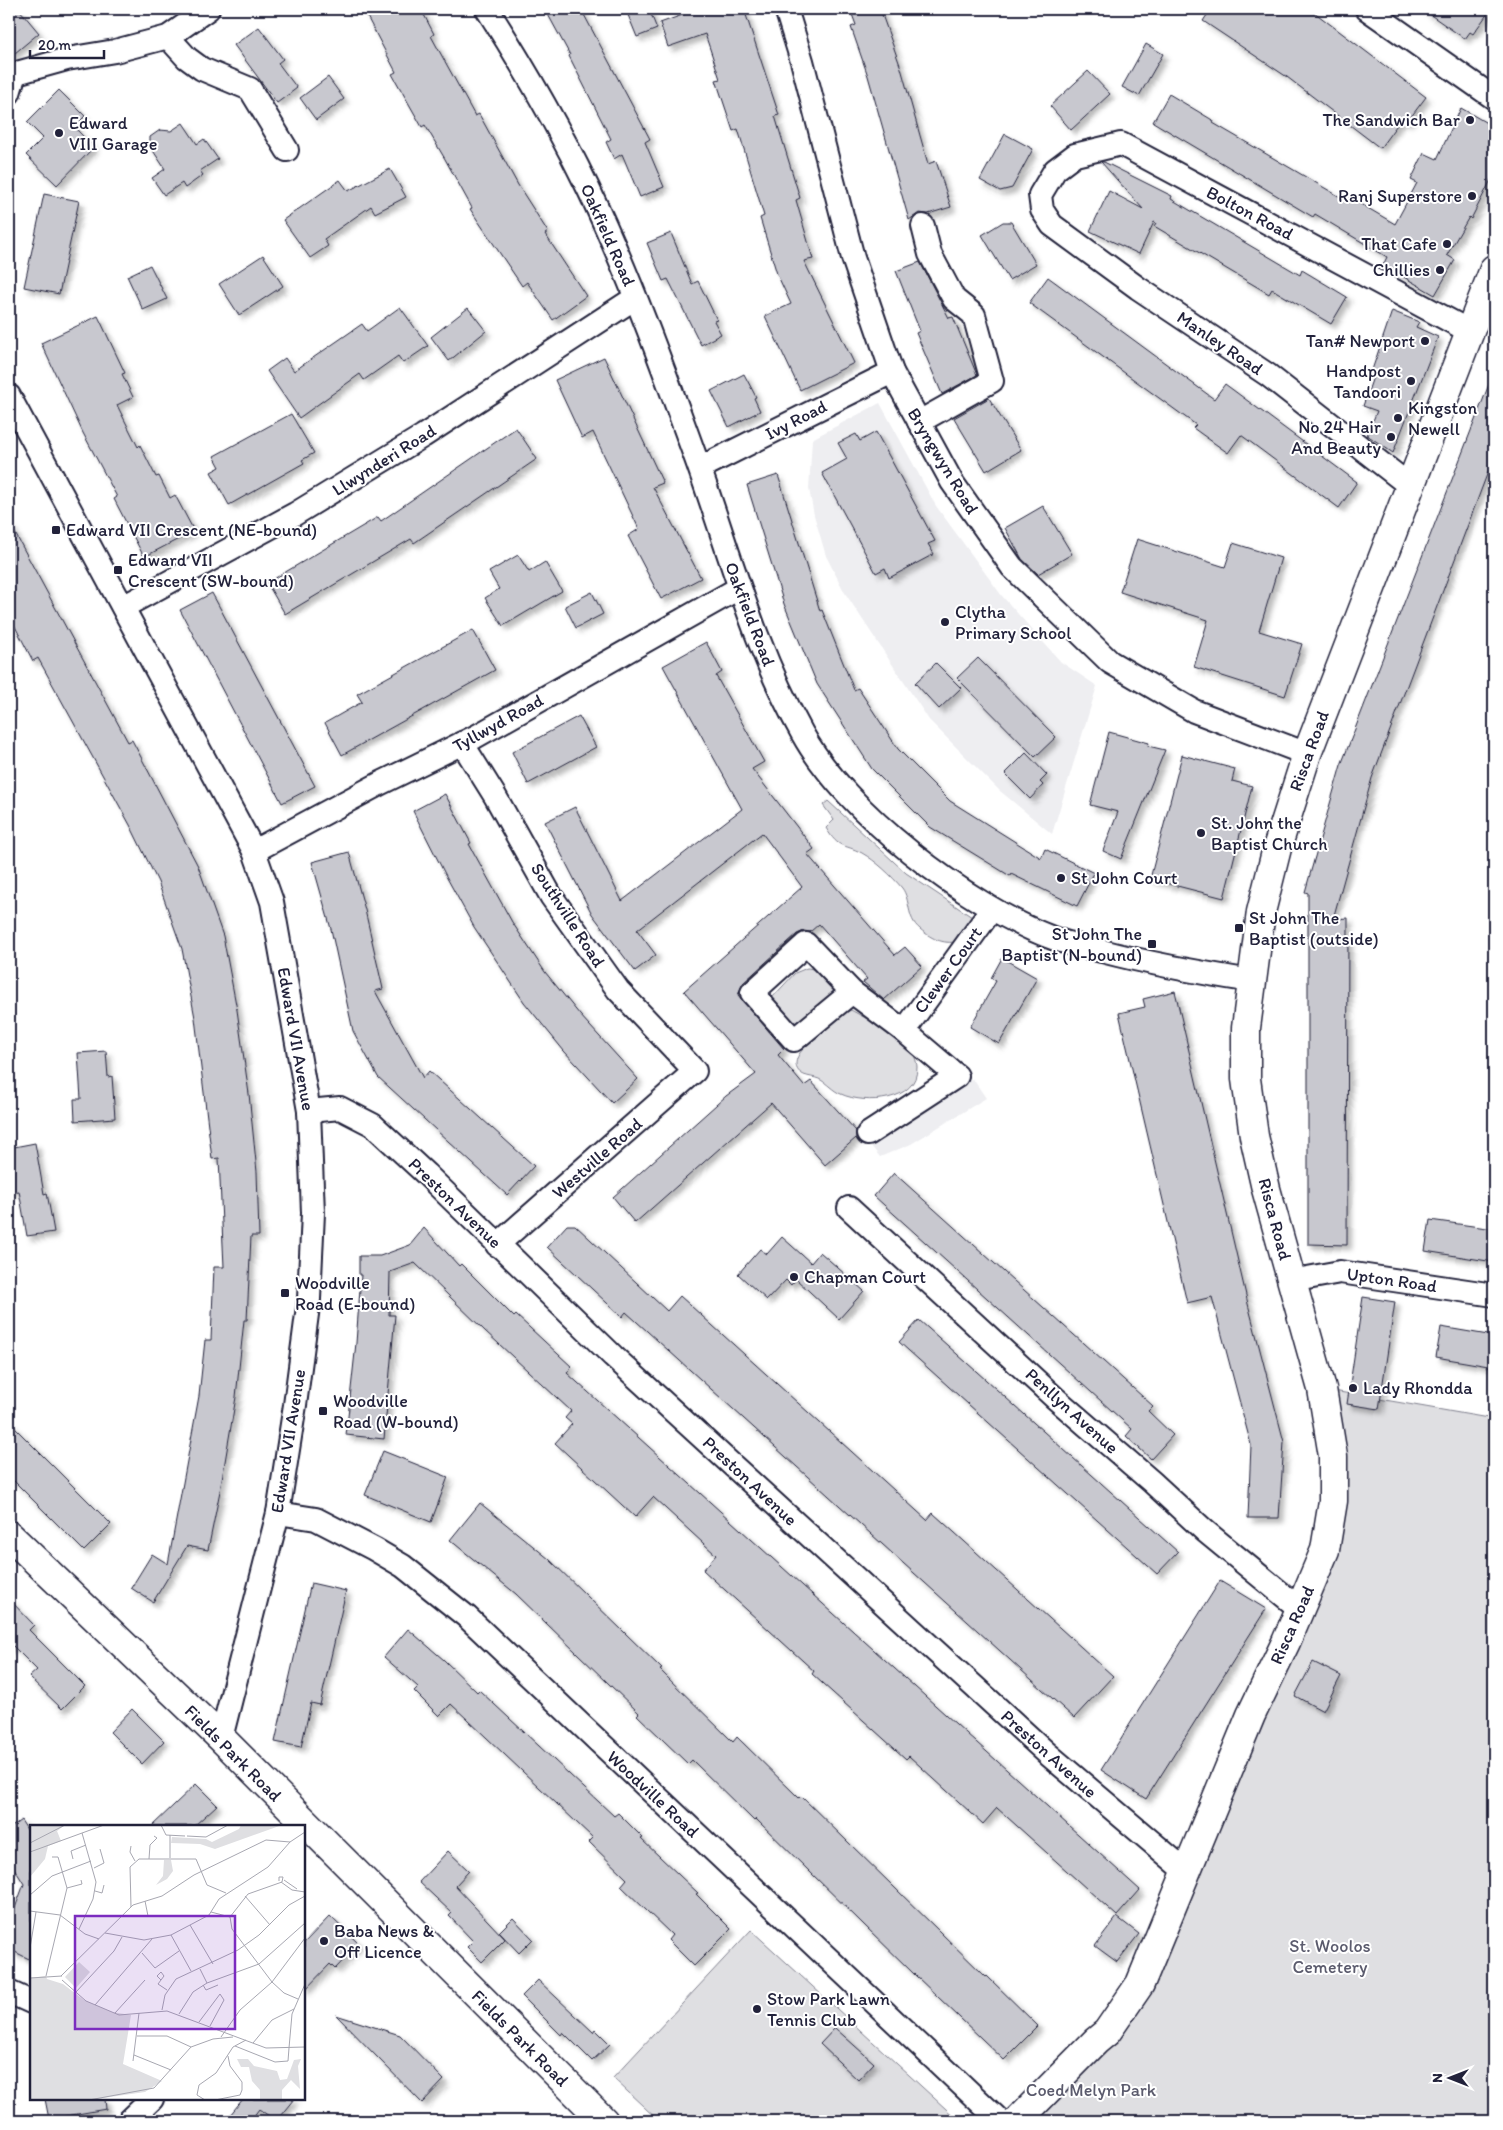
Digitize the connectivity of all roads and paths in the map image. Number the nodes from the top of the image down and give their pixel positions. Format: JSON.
{"nodes":[{"id":1,"x":208,"y":9,"type":"edge"},
{"id":2,"x":487,"y":9,"type":"edge"},
{"id":3,"x":786,"y":9,"type":"edge"},
{"id":4,"x":1367,"y":9,"type":"edge"},
{"id":5,"x":168,"y":38,"type":"junction"},
{"id":6,"x":11,"y":79,"type":"edge"},
{"id":7,"x":1494,"y":98,"type":"edge"},
{"id":8,"x":287,"y":150,"type":"dead end"},
{"id":9,"x":1040,"y":195,"type":"joint"},
{"id":10,"x":923,"y":226,"type":"dead end"},
{"id":11,"x":1494,"y":269,"type":"edge"},
{"id":12,"x":635,"y":298,"type":"junction"},
{"id":13,"x":1469,"y":331,"type":"junction"},
{"id":14,"x":892,"y":372,"type":"junction"},
{"id":15,"x":9,"y":396,"type":"edge"},
{"id":16,"x":919,"y":422,"type":"junction"},
{"id":17,"x":700,"y":468,"type":"junction"},
{"id":18,"x":1410,"y":486,"type":"junction"},
{"id":19,"x":739,"y":588,"type":"junction"},
{"id":20,"x":123,"y":607,"type":"junction"},
{"id":21,"x":462,"y":743,"type":"junction"},
{"id":22,"x":1307,"y":754,"type":"junction"},
{"id":23,"x":254,"y":852,"type":"junction"},
{"id":24,"x":992,"y":909,"type":"junction"},
{"id":25,"x":1252,"y":981,"type":"junction"},
{"id":26,"x":852,"y":992,"type":"dead end"},
{"id":27,"x":904,"y":1031,"type":"junction"},
{"id":28,"x":695,"y":1070,"type":"joint"},
{"id":29,"x":309,"y":1111,"type":"junction"},
{"id":30,"x":868,"y":1134,"type":"dead end"},
{"id":31,"x":849,"y":1208,"type":"dead end"},
{"id":32,"x":498,"y":1244,"type":"junction"},
{"id":33,"x":1291,"y":1281,"type":"junction"},
{"id":34,"x":1494,"y":1295,"type":"edge"},
{"id":35,"x":278,"y":1513,"type":"junction"},
{"id":36,"x":9,"y":1535,"type":"edge"},
{"id":37,"x":1300,"y":1608,"type":"junction"},
{"id":38,"x":221,"y":1738,"type":"junction"},
{"id":39,"x":301,"y":1824,"type":"edge"},
{"id":40,"x":305,"y":1828,"type":"edge"},
{"id":41,"x":1187,"y":1872,"type":"junction"},
{"id":42,"x":9,"y":1992,"type":"edge"},
{"id":43,"x":30,"y":2002,"type":"edge"},
{"id":44,"x":151,"y":2100,"type":"edge"},
{"id":45,"x":129,"y":2121,"type":"edge"},
{"id":46,"x":604,"y":2121,"type":"edge"},
{"id":47,"x":1000,"y":2121,"type":"edge"},
{"id":48,"x":1017,"y":2121,"type":"edge"}],
"edges":[{"from":1,"to":5,"type":"street"},
{"from":2,"to":12,"type":"street","name":"Oakfield Road"},
{"from":3,"to":14,"type":"street","name":"Bryngwyn Road"},
{"from":4,"to":7,"type":"street"},
{"from":5,"to":6,"type":"street"},
{"from":5,"to":8,"type":"street"},
{"from":9,"to":13,"type":"street","name":"Bolton Road"},
{"from":9,"to":18,"type":"street","name":"Manley Road"},
{"from":10,"to":16,"type":"street"},
{"from":11,"to":13,"type":"main road","name":"Risca Road"},
{"from":12,"to":17,"type":"street","name":"Oakfield Road"},
{"from":12,"to":20,"type":"street","name":"Llwynderi Road"},
{"from":13,"to":18,"type":"main road","name":"Risca Road"},
{"from":14,"to":16,"type":"street","name":"Bryngwyn Road"},
{"from":14,"to":17,"type":"street","name":"Ivy Road"},
{"from":15,"to":20,"type":"street","name":"Edward VII Avenue"},
{"from":16,"to":22,"type":"street","name":"Bryngwyn Road"},
{"from":17,"to":19,"type":"street","name":"Oakfield Road"},
{"from":18,"to":22,"type":"main road","name":"Risca Road"},
{"from":19,"to":21,"type":"street","name":"Tyllwyd Road"},
{"from":19,"to":24,"type":"street","name":"Oakfield Road"},
{"from":20,"to":23,"type":"street","name":"Edward VII Avenue"},
{"from":21,"to":23,"type":"street","name":"Tyllwyd Road"},
{"from":21,"to":28,"type":"street","name":"Southville Road"},
{"from":22,"to":25,"type":"main road","name":"Risca Road"},
{"from":23,"to":29,"type":"street","name":"Edward VII Avenue"},
{"from":24,"to":25,"type":"street","name":"Oakfield Road"},
{"from":24,"to":27,"type":"street","name":"Clewer Court"},
{"from":25,"to":33,"type":"main road","name":"Risca Road"},
{"from":26,"to":27,"type":"street","name":"Clewer Court"},
{"from":27,"to":30,"type":"street","name":"Clewer Court"},
{"from":28,"to":32,"type":"street","name":"Westville Road"},
{"from":29,"to":32,"type":"street","name":"Preston Avenue"},
{"from":29,"to":35,"type":"street","name":"Edward VII Avenue"},
{"from":31,"to":37,"type":"street","name":"Penllyn Avenue"},
{"from":32,"to":41,"type":"street","name":"Preston Avenue"},
{"from":33,"to":34,"type":"street","name":"Upton Road"},
{"from":33,"to":37,"type":"main road","name":"Risca Road"},
{"from":35,"to":38,"type":"street","name":"Edward VII Avenue"},
{"from":35,"to":47,"type":"street","name":"Woodville Road"},
{"from":36,"to":38,"type":"main road","name":"Fields Park Road"},
{"from":37,"to":41,"type":"main road","name":"Risca Road"},
{"from":38,"to":39,"type":"main road","name":"Fields Park Road"},
{"from":40,"to":46,"type":"main road","name":"Fields Park Road"},
{"from":41,"to":48,"type":"main road","name":"Risca Road"},
{"from":42,"to":43,"type":"street"},
{"from":44,"to":45,"type":"street"}]}
